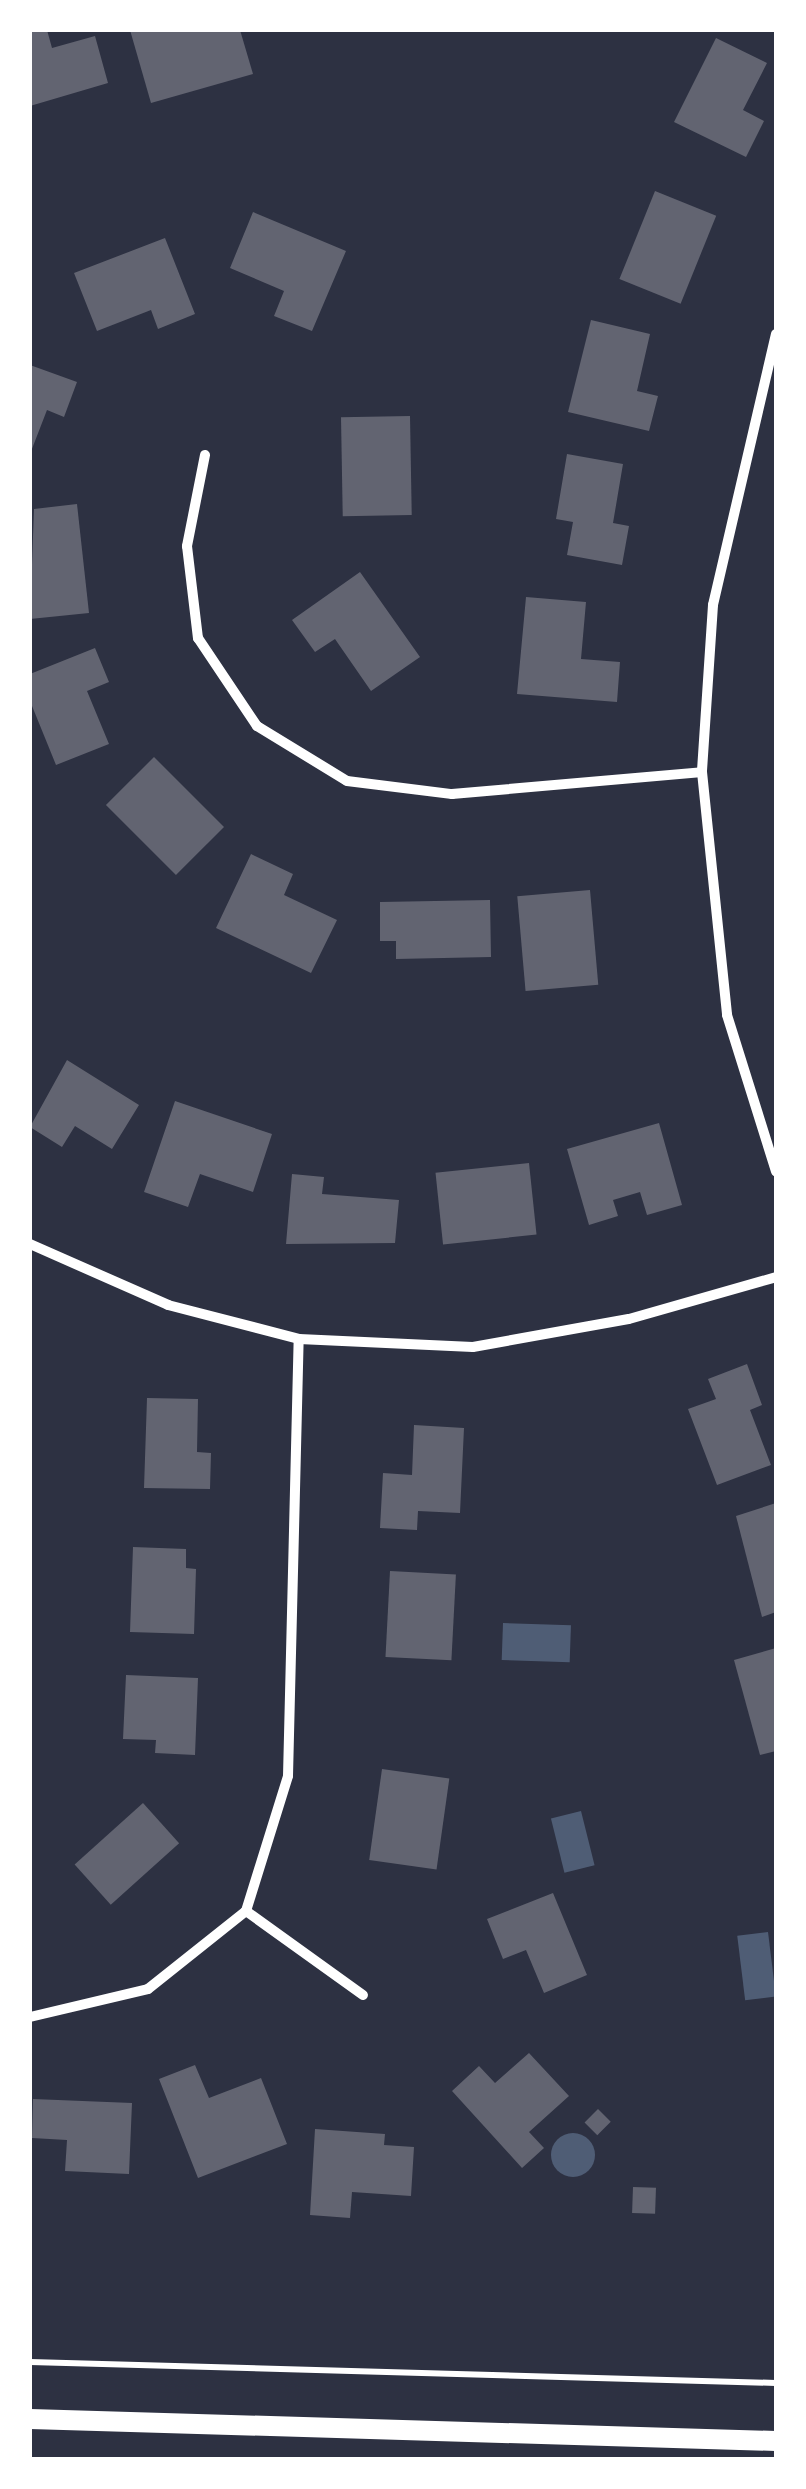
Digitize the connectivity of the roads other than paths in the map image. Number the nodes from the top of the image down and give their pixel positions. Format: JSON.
{"nodes":[{"id":1,"x":776,"y":334,"type":"edge"},
{"id":2,"x":205,"y":455,"type":"dead end"},
{"id":3,"x":702,"y":772,"type":"junction"},
{"id":4,"x":776,"y":1172,"type":"edge"},
{"id":5,"x":30,"y":1244,"type":"edge"},
{"id":6,"x":776,"y":1277,"type":"edge"},
{"id":7,"x":299,"y":1340,"type":"junction"},
{"id":8,"x":246,"y":1911,"type":"junction"},
{"id":9,"x":363,"y":1996,"type":"dead end"},
{"id":10,"x":30,"y":2016,"type":"edge"},
{"id":11,"x":30,"y":2419,"type":"edge"},
{"id":12,"x":776,"y":2441,"type":"edge"}],
"edges":[{"from":1,"to":3,"type":"street"},
{"from":2,"to":3,"type":"street"},
{"from":3,"to":4,"type":"street"},
{"from":5,"to":7,"type":"street"},
{"from":6,"to":7,"type":"street"},
{"from":7,"to":8,"type":"street"},
{"from":8,"to":9,"type":"street"},
{"from":8,"to":10,"type":"street"},
{"from":11,"to":12,"type":"main road"}]}
